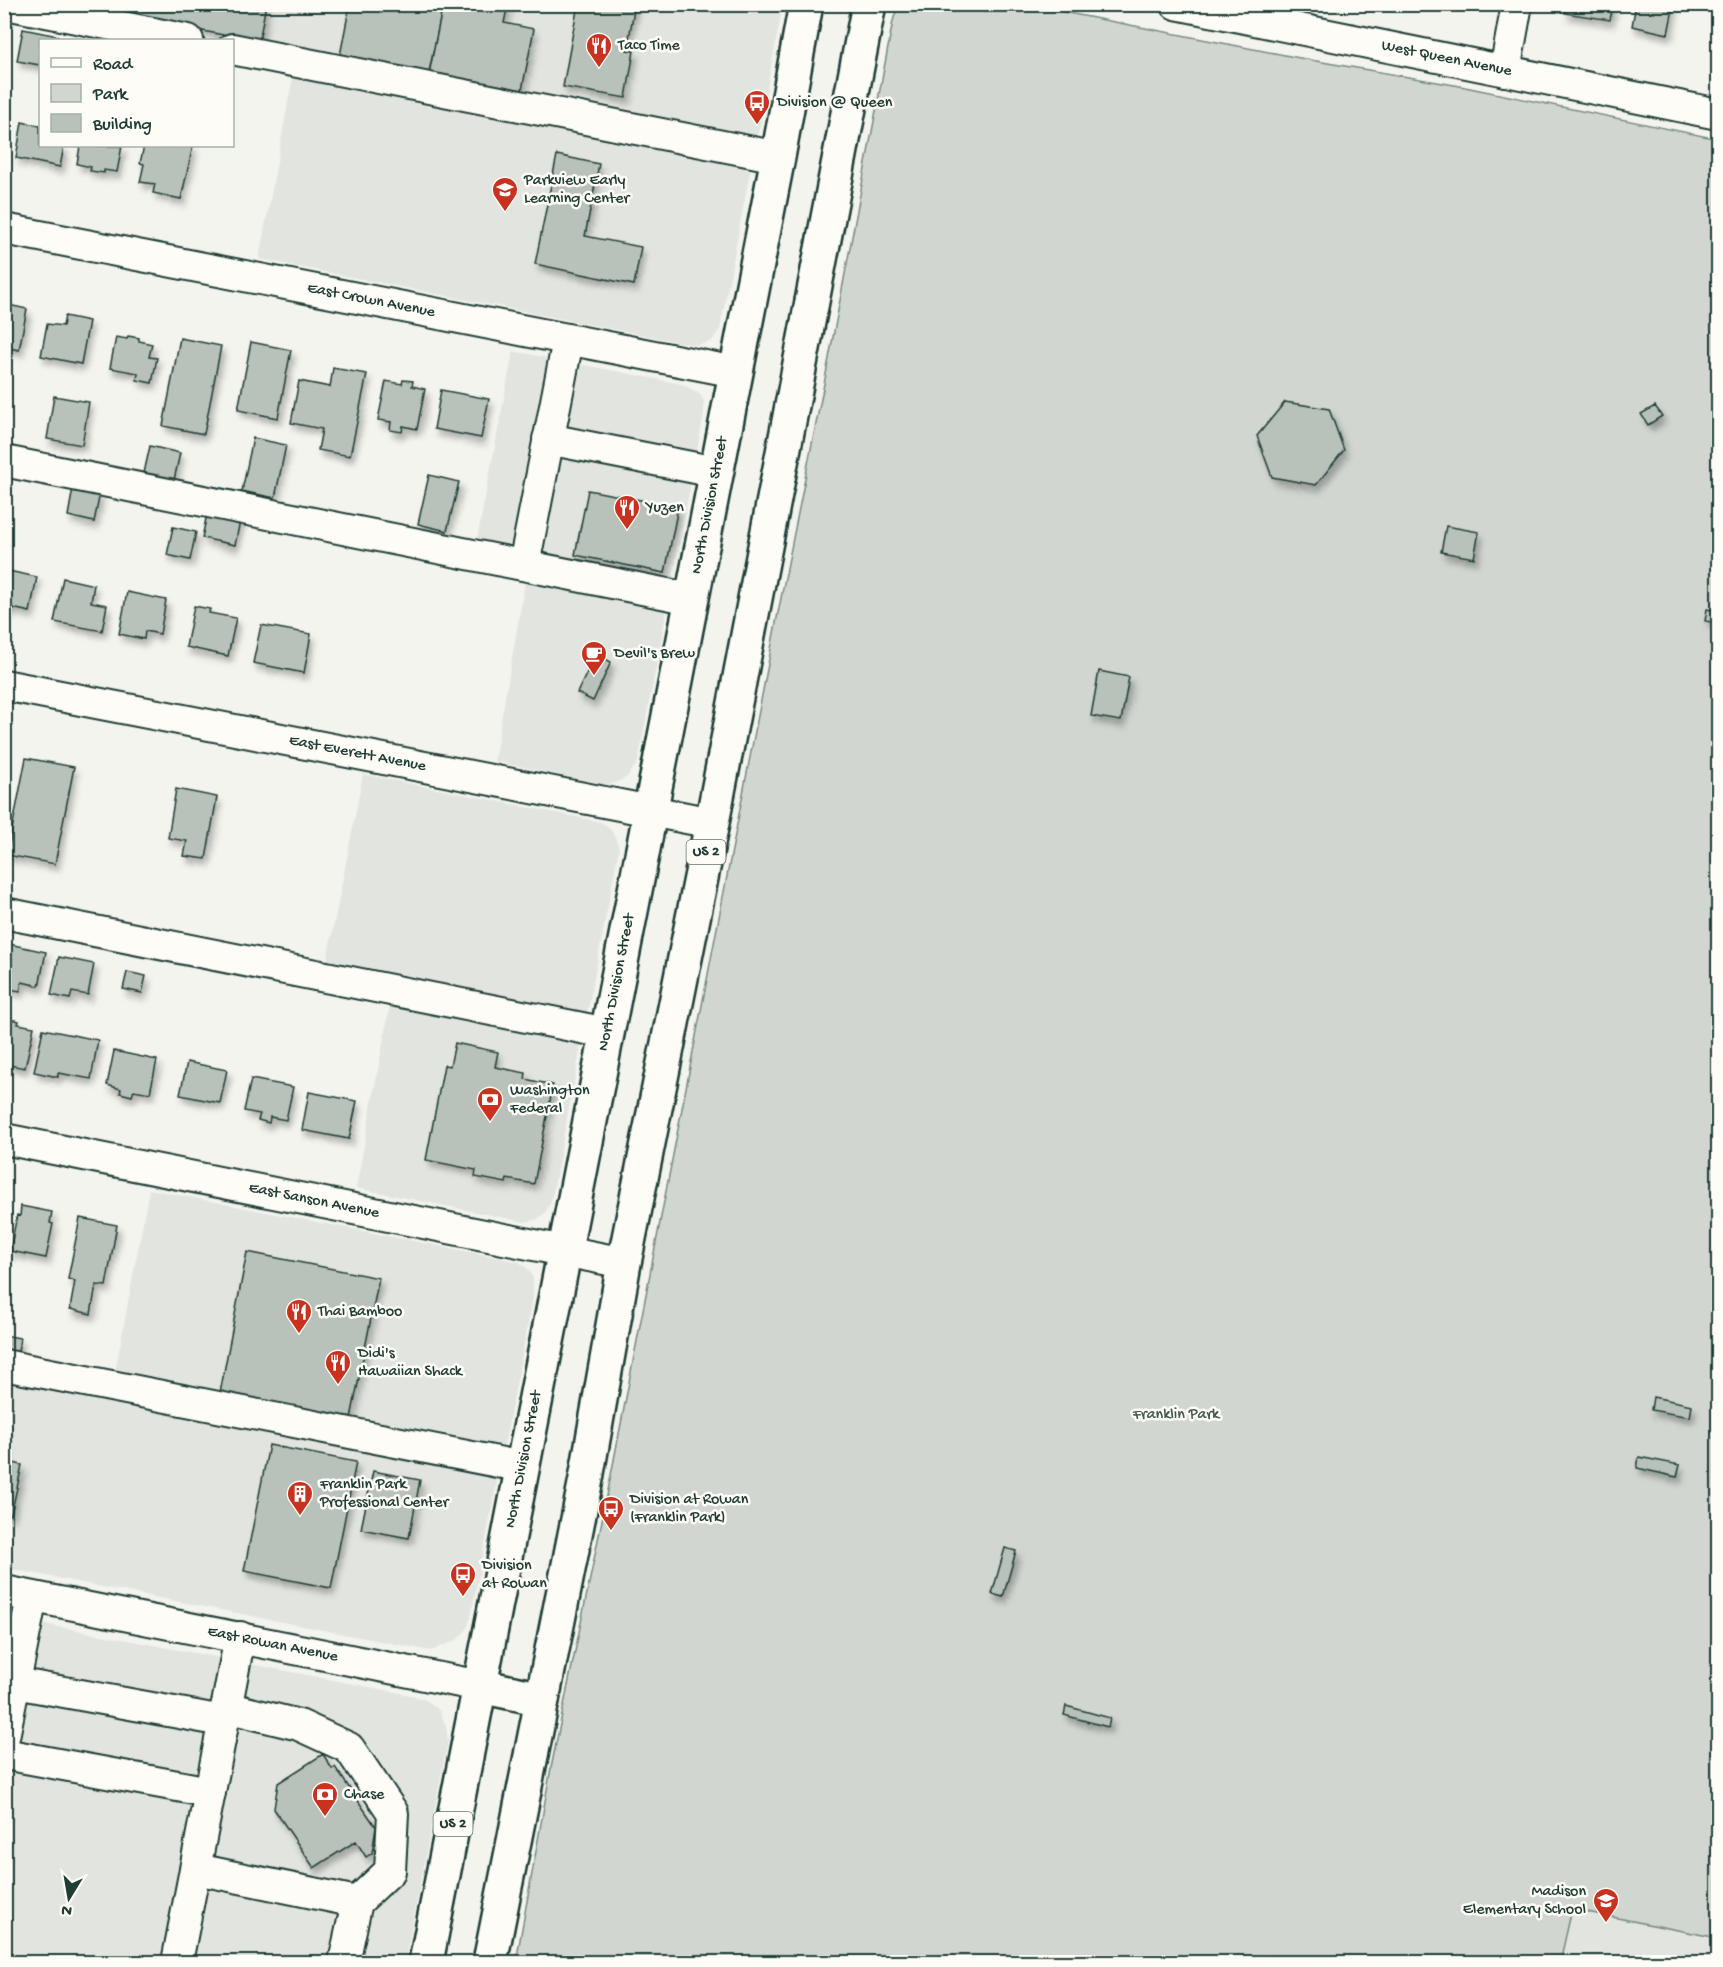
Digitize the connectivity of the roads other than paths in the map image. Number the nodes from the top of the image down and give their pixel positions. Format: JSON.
{"nodes":[{"id":1,"x":6,"y":4,"type":"edge"},
{"id":2,"x":806,"y":4,"type":"edge"},
{"id":3,"x":869,"y":4,"type":"edge"},
{"id":4,"x":1176,"y":4,"type":"edge"},
{"id":5,"x":1517,"y":4,"type":"edge"},
{"id":6,"x":1277,"y":14,"type":"edge"},
{"id":7,"x":183,"y":39,"type":"edge"},
{"id":8,"x":234,"y":49,"type":"edge"},
{"id":9,"x":1505,"y":70,"type":"junction"},
{"id":10,"x":1719,"y":114,"type":"edge"},
{"id":11,"x":778,"y":157,"type":"junction"},
{"id":12,"x":4,"y":229,"type":"edge"},
{"id":13,"x":568,"y":340,"type":"junction"},
{"id":14,"x":736,"y":372,"type":"junction"},
{"id":15,"x":549,"y":439,"type":"junction"},
{"id":16,"x":4,"y":461,"type":"edge"},
{"id":17,"x":716,"y":472,"type":"junction"},
{"id":18,"x":524,"y":565,"type":"junction"},
{"id":19,"x":692,"y":599,"type":"junction"},
{"id":20,"x":4,"y":685,"type":"edge"},
{"id":21,"x":651,"y":810,"type":"junction"},
{"id":22,"x":712,"y":823,"type":"junction"},
{"id":23,"x":4,"y":913,"type":"edge"},
{"id":24,"x":607,"y":1033,"type":"junction"},
{"id":25,"x":4,"y":1138,"type":"edge"},
{"id":26,"x":565,"y":1250,"type":"junction"},
{"id":27,"x":624,"y":1263,"type":"junction"},
{"id":28,"x":4,"y":1365,"type":"edge"},
{"id":29,"x":523,"y":1467,"type":"junction"},
{"id":30,"x":18,"y":1594,"type":"edge"},
{"id":31,"x":240,"y":1637,"type":"junction"},
{"id":32,"x":10,"y":1682,"type":"edge"},
{"id":33,"x":480,"y":1686,"type":"junction"},
{"id":34,"x":542,"y":1699,"type":"junction"},
{"id":35,"x":225,"y":1714,"type":"junction"},
{"id":36,"x":4,"y":1737,"type":"edge"},
{"id":37,"x":4,"y":1754,"type":"edge"},
{"id":38,"x":210,"y":1792,"type":"junction"},
{"id":39,"x":195,"y":1869,"type":"junction"},
{"id":40,"x":357,"y":1902,"type":"junction"},
{"id":41,"x":177,"y":1962,"type":"edge"},
{"id":42,"x":344,"y":1962,"type":"edge"},
{"id":43,"x":426,"y":1962,"type":"edge"},
{"id":44,"x":490,"y":1962,"type":"edge"}],
"edges":[{"from":1,"to":7,"type":"street"},
{"from":2,"to":11,"type":"main road","name":"North Division Street","number":"US 2"},
{"from":3,"to":22,"type":"main road","number":"US 2"},
{"from":4,"to":6,"type":"street","name":"West Queen Avenue"},
{"from":5,"to":9,"type":"street"},
{"from":6,"to":9,"type":"street","name":"West Queen Avenue"},
{"from":8,"to":11,"type":"street"},
{"from":9,"to":10,"type":"street","name":"West Queen Avenue"},
{"from":11,"to":14,"type":"main road","name":"North Division Street","number":"US 2"},
{"from":12,"to":13,"type":"street","name":"East Crown Avenue"},
{"from":13,"to":14,"type":"street","name":"East Crown Avenue"},
{"from":13,"to":15,"type":"street"},
{"from":14,"to":17,"type":"main road","name":"North Division Street","number":"US 2"},
{"from":15,"to":17,"type":"street"},
{"from":15,"to":18,"type":"street"},
{"from":16,"to":18,"type":"street"},
{"from":17,"to":19,"type":"main road","name":"North Division Street","number":"US 2"},
{"from":18,"to":19,"type":"street"},
{"from":19,"to":21,"type":"main road","name":"North Division Street","number":"US 2"},
{"from":20,"to":21,"type":"street","name":"East Everett Avenue"},
{"from":21,"to":22,"type":"street","name":"East Everett Avenue"},
{"from":21,"to":24,"type":"main road","name":"North Division Street","number":"US 2"},
{"from":22,"to":27,"type":"main road","number":"US 2"},
{"from":23,"to":24,"type":"street"},
{"from":24,"to":26,"type":"main road","name":"North Division Street","number":"US 2"},
{"from":25,"to":26,"type":"street","name":"East Sanson Avenue"},
{"from":26,"to":27,"type":"street","name":"East Sanson Avenue"},
{"from":26,"to":29,"type":"main road","name":"North Division Street","number":"US 2"},
{"from":27,"to":34,"type":"main road","number":"US 2"},
{"from":28,"to":29,"type":"street"},
{"from":29,"to":33,"type":"main road","name":"North Division Street","number":"US 2"},
{"from":30,"to":31,"type":"street","name":"East Rowan Avenue"},
{"from":30,"to":32,"type":"street"},
{"from":31,"to":33,"type":"street","name":"East Rowan Avenue"},
{"from":31,"to":35,"type":"street"},
{"from":32,"to":35,"type":"street"},
{"from":32,"to":36,"type":"street"},
{"from":33,"to":34,"type":"main road","name":"East Rowan Avenue"},
{"from":33,"to":43,"type":"main road","name":"North Division Street","number":"US 2"},
{"from":34,"to":44,"type":"main road","number":"US 2"},
{"from":35,"to":38,"type":"street"},
{"from":35,"to":40,"type":"street"},
{"from":37,"to":38,"type":"street"},
{"from":38,"to":39,"type":"street"},
{"from":39,"to":40,"type":"street"},
{"from":39,"to":41,"type":"street"},
{"from":40,"to":42,"type":"street"}]}
